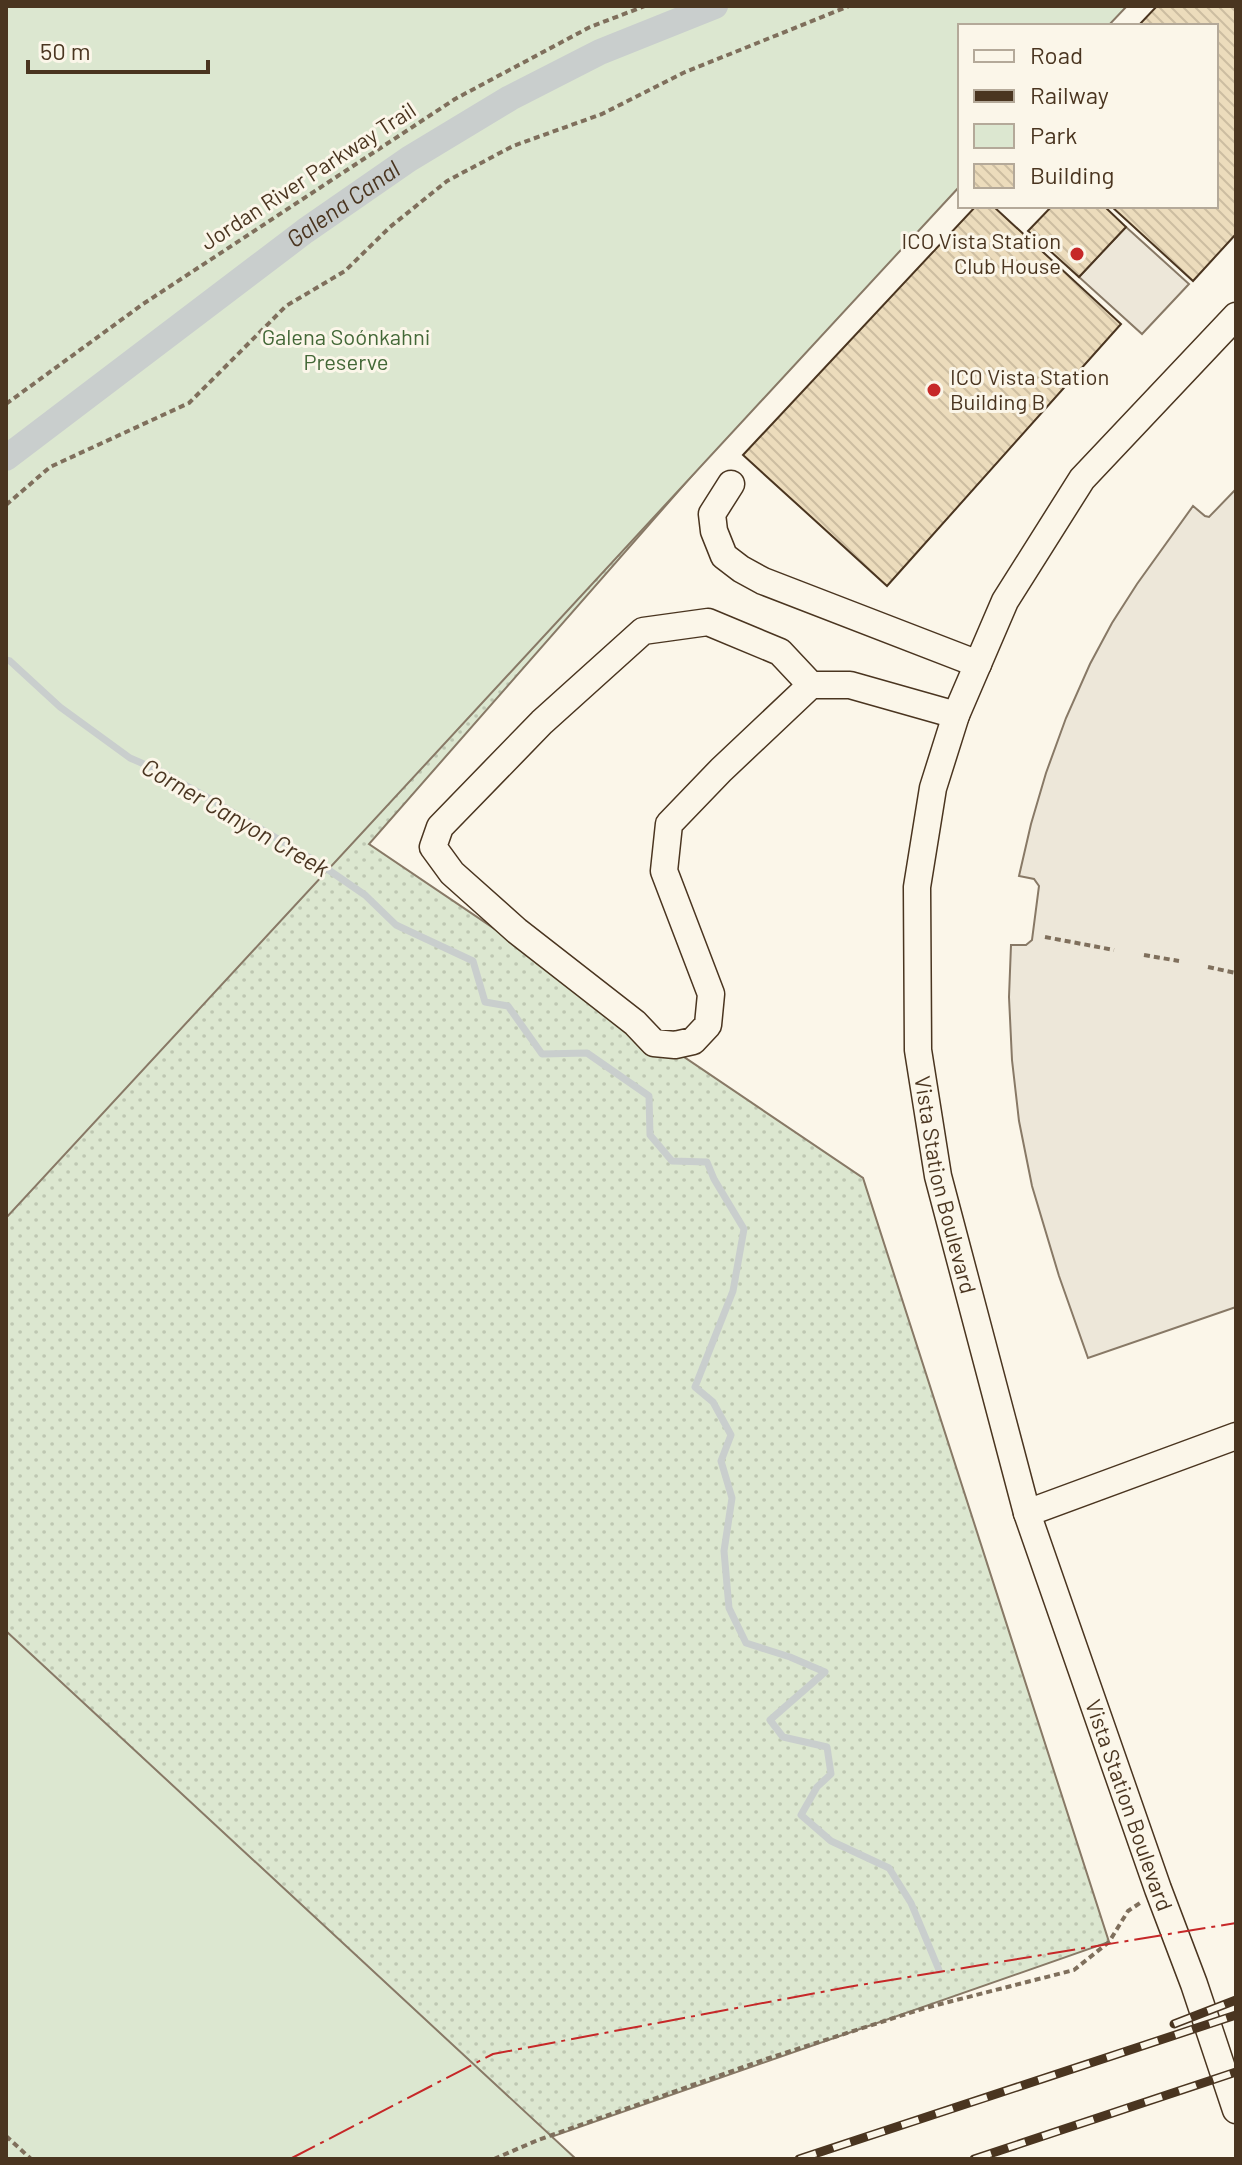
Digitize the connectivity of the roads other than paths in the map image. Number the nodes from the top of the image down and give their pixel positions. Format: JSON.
{"nodes":[{"id":1,"x":1236,"y":316,"type":"edge"},
{"id":2,"x":731,"y":484,"type":"dead end"},
{"id":3,"x":978,"y":664,"type":"junction"},
{"id":4,"x":811,"y":685,"type":"junction"},
{"id":5,"x":956,"y":715,"type":"junction"},
{"id":6,"x":1236,"y":1436,"type":"edge"},
{"id":7,"x":1027,"y":1513,"type":"junction"},
{"id":8,"x":1236,"y":2110,"type":"edge"}],
"edges":[{"from":1,"to":3,"type":"street","name":"Vista Station Boulevard"},
{"from":2,"to":3,"type":"street"},
{"from":3,"to":5,"type":"street","name":"Vista Station Boulevard"},
{"from":4,"to":4,"type":"street"},
{"from":4,"to":5,"type":"street"},
{"from":5,"to":7,"type":"street","name":"Vista Station Boulevard"},
{"from":6,"to":7,"type":"street"},
{"from":7,"to":8,"type":"street","name":"Vista Station Boulevard"}]}
